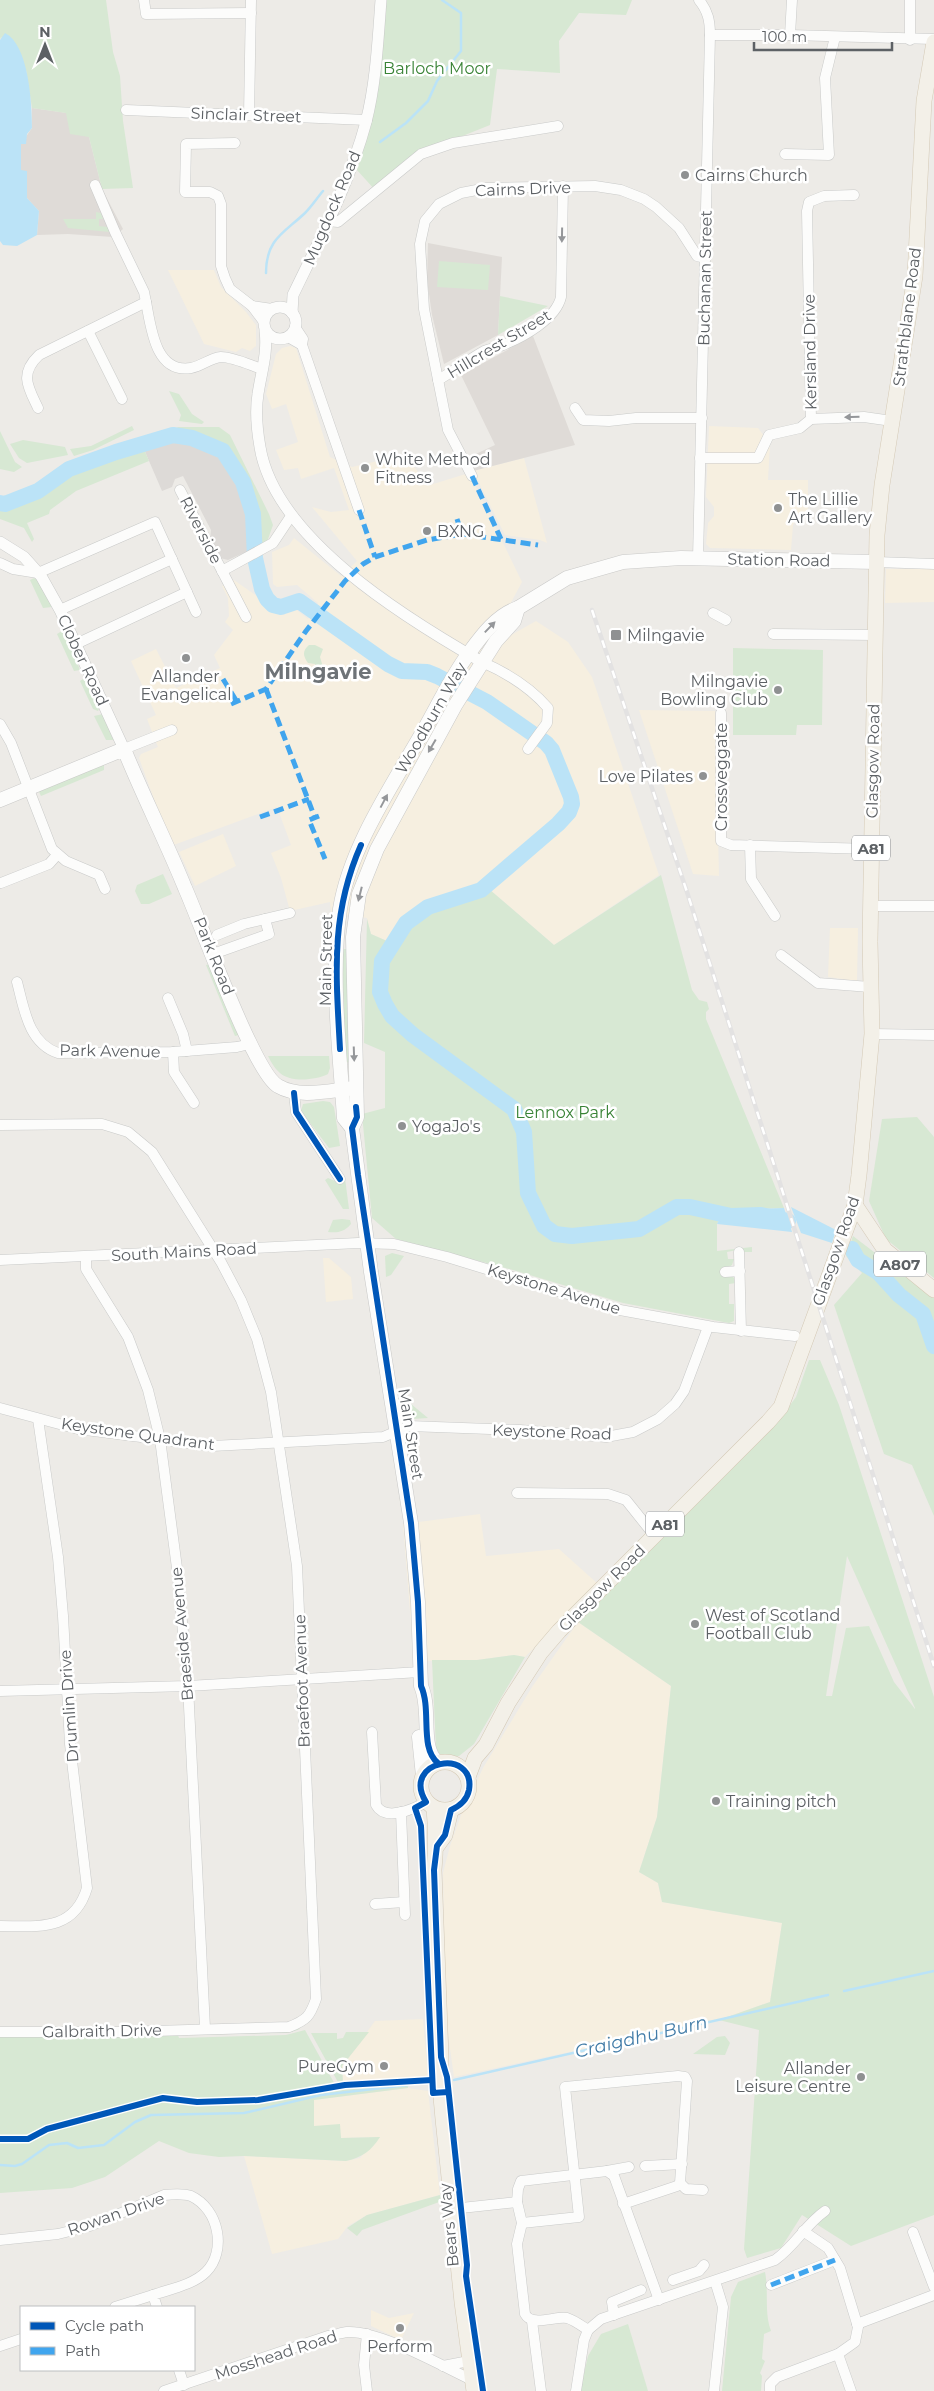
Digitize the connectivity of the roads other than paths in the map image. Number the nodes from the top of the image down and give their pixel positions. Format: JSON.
{"nodes":[{"id":1,"x":144,"y":0,"type":"edge"},
{"id":2,"x":251,"y":0,"type":"edge"},
{"id":3,"x":381,"y":0,"type":"edge"},
{"id":4,"x":699,"y":0,"type":"edge"},
{"id":5,"x":792,"y":0,"type":"edge"},
{"id":6,"x":910,"y":0,"type":"edge"},
{"id":7,"x":251,"y":13,"type":"junction"},
{"id":8,"x":790,"y":34,"type":"junction"},
{"id":9,"x":710,"y":35,"type":"junction"},
{"id":10,"x":835,"y":37,"type":"junction"},
{"id":11,"x":910,"y":40,"type":"junction"},
{"id":12,"x":934,"y":41,"type":"edge"},
{"id":13,"x":126,"y":110,"type":"dead end"},
{"id":14,"x":249,"y":115,"type":"junction"},
{"id":15,"x":367,"y":120,"type":"junction"},
{"id":16,"x":558,"y":126,"type":"dead end"},
{"id":17,"x":235,"y":143,"type":"dead end"},
{"id":18,"x":784,"y":154,"type":"dead end"},
{"id":19,"x":95,"y":185,"type":"dead end"},
{"id":20,"x":563,"y":186,"type":"junction"},
{"id":21,"x":854,"y":195,"type":"dead end"},
{"id":22,"x":328,"y":221,"type":"junction"},
{"id":23,"x":706,"y":258,"type":"junction"},
{"id":24,"x":293,"y":295,"type":"junction"},
{"id":25,"x":146,"y":302,"type":"junction"},
{"id":26,"x":252,"y":306,"type":"junction"},
{"id":27,"x":275,"y":308,"type":"junction"},
{"id":28,"x":292,"y":313,"type":"junction"},
{"id":29,"x":264,"y":327,"type":"junction"},
{"id":30,"x":296,"y":327,"type":"junction"},
{"id":31,"x":88,"y":331,"type":"junction"},
{"id":32,"x":283,"y":338,"type":"junction"},
{"id":33,"x":302,"y":345,"type":"junction"},
{"id":34,"x":267,"y":349,"type":"junction"},
{"id":35,"x":262,"y":369,"type":"junction"},
{"id":36,"x":438,"y":380,"type":"junction"},
{"id":37,"x":122,"y":399,"type":"dead end"},
{"id":38,"x":38,"y":408,"type":"dead end"},
{"id":39,"x":575,"y":408,"type":"dead end"},
{"id":40,"x":702,"y":418,"type":"junction"},
{"id":41,"x":811,"y":419,"type":"junction"},
{"id":42,"x":892,"y":421,"type":"junction"},
{"id":43,"x":700,"y":458,"type":"junction"},
{"id":44,"x":472,"y":476,"type":"dead end"},
{"id":45,"x":180,"y":490,"type":"dead end"},
{"id":46,"x":359,"y":510,"type":"dead end"},
{"id":47,"x":291,"y":516,"type":"junction"},
{"id":48,"x":0,"y":542,"type":"edge"},
{"id":49,"x":681,"y":558,"type":"joint"},
{"id":50,"x":172,"y":559,"type":"junction"},
{"id":51,"x":698,"y":559,"type":"junction"},
{"id":52,"x":876,"y":562,"type":"junction"},
{"id":53,"x":0,"y":563,"type":"edge"},
{"id":54,"x":934,"y":564,"type":"edge"},
{"id":55,"x":222,"y":570,"type":"junction"},
{"id":56,"x":38,"y":573,"type":"junction"},
{"id":57,"x":187,"y":592,"type":"junction"},
{"id":58,"x":518,"y":608,"type":"junction"},
{"id":59,"x":60,"y":610,"type":"junction"},
{"id":60,"x":196,"y":612,"type":"dead end"},
{"id":61,"x":713,"y":613,"type":"dead end"},
{"id":62,"x":246,"y":617,"type":"dead end"},
{"id":63,"x":726,"y":620,"type":"dead end"},
{"id":64,"x":773,"y":634,"type":"dead end"},
{"id":65,"x":876,"y":635,"type":"junction"},
{"id":66,"x":76,"y":644,"type":"junction"},
{"id":67,"x":468,"y":654,"type":"junction"},
{"id":68,"x":482,"y":662,"type":"junction"},
{"id":69,"x":721,"y":713,"type":"dead end"},
{"id":70,"x":0,"y":724,"type":"edge"},
{"id":71,"x":172,"y":730,"type":"dead end"},
{"id":72,"x":124,"y":749,"type":"junction"},
{"id":73,"x":528,"y":749,"type":"dead end"},
{"id":74,"x":29,"y":788,"type":"junction"},
{"id":75,"x":0,"y":800,"type":"edge"},
{"id":76,"x":362,"y":845,"type":"joint"},
{"id":77,"x":750,"y":845,"type":"junction"},
{"id":78,"x":376,"y":849,"type":"joint"},
{"id":79,"x":871,"y":850,"type":"junction"},
{"id":80,"x":57,"y":855,"type":"junction"},
{"id":81,"x":109,"y":869,"type":"dead end"},
{"id":82,"x":99,"y":875,"type":"junction"},
{"id":83,"x":1,"y":882,"type":"edge"},
{"id":84,"x":105,"y":889,"type":"dead end"},
{"id":85,"x":870,"y":906,"type":"junction"},
{"id":86,"x":934,"y":906,"type":"edge"},
{"id":87,"x":290,"y":914,"type":"dead end"},
{"id":88,"x":776,"y":916,"type":"dead end"},
{"id":89,"x":264,"y":919,"type":"junction"},
{"id":90,"x":217,"y":935,"type":"dead end"},
{"id":91,"x":213,"y":954,"type":"junction"},
{"id":92,"x":781,"y":955,"type":"dead end"},
{"id":93,"x":17,"y":982,"type":"dead end"},
{"id":94,"x":870,"y":987,"type":"junction"},
{"id":95,"x":168,"y":998,"type":"dead end"},
{"id":96,"x":872,"y":1034,"type":"junction"},
{"id":97,"x":934,"y":1035,"type":"edge"},
{"id":98,"x":250,"y":1044,"type":"junction"},
{"id":99,"x":187,"y":1051,"type":"junction"},
{"id":100,"x":173,"y":1052,"type":"junction"},
{"id":101,"x":349,"y":1089,"type":"junction"},
{"id":102,"x":294,"y":1093,"type":"junction"},
{"id":103,"x":194,"y":1102,"type":"dead end"},
{"id":104,"x":0,"y":1125,"type":"edge"},
{"id":105,"x":340,"y":1179,"type":"dead end"},
{"id":106,"x":856,"y":1205,"type":"junction"},
{"id":107,"x":368,"y":1244,"type":"junction"},
{"id":108,"x":214,"y":1250,"type":"junction"},
{"id":109,"x":739,"y":1252,"type":"dead end"},
{"id":110,"x":86,"y":1257,"type":"junction"},
{"id":111,"x":0,"y":1260,"type":"edge"},
{"id":112,"x":740,"y":1271,"type":"junction"},
{"id":113,"x":725,"y":1272,"type":"dead end"},
{"id":114,"x":934,"y":1290,"type":"edge"},
{"id":115,"x":708,"y":1326,"type":"junction"},
{"id":116,"x":741,"y":1331,"type":"junction"},
{"id":117,"x":795,"y":1336,"type":"dead end"},
{"id":118,"x":0,"y":1408,"type":"edge"},
{"id":119,"x":38,"y":1419,"type":"junction"},
{"id":120,"x":397,"y":1432,"type":"junction"},
{"id":121,"x":160,"y":1439,"type":"junction"},
{"id":122,"x":278,"y":1444,"type":"junction"},
{"id":123,"x":517,"y":1493,"type":"dead end"},
{"id":124,"x":654,"y":1535,"type":"junction"},
{"id":125,"x":420,"y":1679,"type":"junction"},
{"id":126,"x":301,"y":1680,"type":"junction"},
{"id":127,"x":188,"y":1686,"type":"junction"},
{"id":128,"x":67,"y":1690,"type":"junction"},
{"id":129,"x":0,"y":1691,"type":"edge"},
{"id":130,"x":372,"y":1732,"type":"dead end"},
{"id":131,"x":475,"y":1758,"type":"junction"},
{"id":132,"x":438,"y":1763,"type":"junction"},
{"id":133,"x":456,"y":1765,"type":"junction"},
{"id":134,"x":423,"y":1776,"type":"junction"},
{"id":135,"x":468,"y":1777,"type":"junction"},
{"id":136,"x":430,"y":1805,"type":"junction"},
{"id":137,"x":451,"y":1810,"type":"junction"},
{"id":138,"x":401,"y":1812,"type":"junction"},
{"id":139,"x":437,"y":1846,"type":"junction"},
{"id":140,"x":404,"y":1902,"type":"junction"},
{"id":141,"x":375,"y":1904,"type":"dead end"},
{"id":142,"x":405,"y":1915,"type":"dead end"},
{"id":143,"x":0,"y":1926,"type":"edge"},
{"id":144,"x":205,"y":2028,"type":"junction"},
{"id":145,"x":0,"y":2032,"type":"edge"},
{"id":146,"x":682,"y":2164,"type":"junction"},
{"id":147,"x":645,"y":2166,"type":"dead end"},
{"id":148,"x":629,"y":2168,"type":"dead end"},
{"id":149,"x":607,"y":2170,"type":"junction"},
{"id":150,"x":574,"y":2174,"type":"junction"},
{"id":151,"x":680,"y":2183,"type":"junction"},
{"id":152,"x":702,"y":2190,"type":"dead end"},
{"id":153,"x":518,"y":2202,"type":"junction"},
{"id":154,"x":623,"y":2204,"type":"junction"},
{"id":155,"x":452,"y":2209,"type":"junction"},
{"id":156,"x":826,"y":2211,"type":"dead end"},
{"id":157,"x":522,"y":2223,"type":"junction"},
{"id":158,"x":802,"y":2231,"type":"junction"},
{"id":159,"x":913,"y":2232,"type":"dead end"},
{"id":160,"x":0,"y":2240,"type":"edge"},
{"id":161,"x":836,"y":2260,"type":"junction"},
{"id":162,"x":672,"y":2280,"type":"dead end"},
{"id":163,"x":715,"y":2281,"type":"junction"},
{"id":164,"x":704,"y":2285,"type":"junction"},
{"id":165,"x":771,"y":2285,"type":"dead end"},
{"id":166,"x":934,"y":2288,"type":"edge"},
{"id":167,"x":641,"y":2290,"type":"dead end"},
{"id":168,"x":153,"y":2294,"type":"junction"},
{"id":169,"x":934,"y":2295,"type":"edge"},
{"id":170,"x":659,"y":2300,"type":"junction"},
{"id":171,"x":118,"y":2306,"type":"edge"},
{"id":172,"x":157,"y":2306,"type":"edge"},
{"id":173,"x":614,"y":2315,"type":"junction"},
{"id":174,"x":532,"y":2320,"type":"junction"},
{"id":175,"x":857,"y":2324,"type":"junction"},
{"id":176,"x":588,"y":2330,"type":"junction"},
{"id":177,"x":367,"y":2334,"type":"junction"},
{"id":178,"x":20,"y":2339,"type":"edge"},
{"id":179,"x":0,"y":2346,"type":"edge"},
{"id":180,"x":838,"y":2354,"type":"junction"},
{"id":181,"x":469,"y":2361,"type":"junction"},
{"id":182,"x":443,"y":2366,"type":"junction"},
{"id":183,"x":178,"y":2371,"type":"edge"},
{"id":184,"x":184,"y":2384,"type":"junction"},
{"id":185,"x":473,"y":2386,"type":"edge"},
{"id":186,"x":164,"y":2391,"type":"edge"},
{"id":187,"x":367,"y":2391,"type":"edge"},
{"id":188,"x":541,"y":2391,"type":"edge"},
{"id":189,"x":576,"y":2391,"type":"edge"},
{"id":190,"x":714,"y":2391,"type":"edge"},
{"id":191,"x":770,"y":2391,"type":"edge"},
{"id":192,"x":851,"y":2391,"type":"edge"}],
"edges":[{"from":1,"to":7,"type":"street"},
{"from":2,"to":7,"type":"street"},
{"from":3,"to":15,"type":"street","name":"Mugdock Road"},
{"from":4,"to":9,"type":"street","name":"Buchanan Street"},
{"from":5,"to":8,"type":"street"},
{"from":6,"to":11,"type":"street"},
{"from":7,"to":14,"type":"street"},
{"from":8,"to":9,"type":"street"},
{"from":8,"to":10,"type":"street"},
{"from":9,"to":23,"type":"street","name":"Buchanan Street"},
{"from":10,"to":11,"type":"street"},
{"from":10,"to":18,"type":"street"},
{"from":11,"to":12,"type":"street"},
{"from":12,"to":42,"type":"main road","name":"Strathblane Road","number":"A81"},
{"from":13,"to":14,"type":"street","name":"Sinclair Street"},
{"from":14,"to":15,"type":"street","name":"Sinclair Street"},
{"from":15,"to":22,"type":"street","name":"Mugdock Road"},
{"from":16,"to":22,"type":"street"},
{"from":17,"to":26,"type":"street"},
{"from":19,"to":25,"type":"street"},
{"from":20,"to":23,"type":"street","name":"Cairns Drive"},
{"from":20,"to":36,"type":"street","name":"Hillcrest Street","one_way":true},
{"from":20,"to":36,"type":"street","name":"Cairns Drive"},
{"from":21,"to":41,"type":"street","name":"Kersland Drive"},
{"from":22,"to":24,"type":"street","name":"Mugdock Road"},
{"from":23,"to":40,"type":"street","name":"Buchanan Street"},
{"from":24,"to":27,"type":"street","name":"Mugdock Road"},
{"from":24,"to":28,"type":"street","name":"Mugdock Road"},
{"from":25,"to":31,"type":"street"},
{"from":25,"to":35,"type":"street"},
{"from":26,"to":27,"type":"street"},
{"from":26,"to":29,"type":"street"},
{"from":27,"to":28,"type":"street"},
{"from":27,"to":29,"type":"street"},
{"from":28,"to":30,"type":"street"},
{"from":29,"to":32,"type":"street"},
{"from":29,"to":34,"type":"street"},
{"from":30,"to":32,"type":"street"},
{"from":30,"to":33,"type":"street"},
{"from":31,"to":37,"type":"street"},
{"from":31,"to":38,"type":"street"},
{"from":32,"to":33,"type":"street"},
{"from":32,"to":34,"type":"street"},
{"from":33,"to":46,"type":"street"},
{"from":34,"to":35,"type":"street"},
{"from":35,"to":47,"type":"street"},
{"from":36,"to":44,"type":"street","name":"Cairns Drive"},
{"from":39,"to":40,"type":"street"},
{"from":40,"to":43,"type":"street","name":"Buchanan Street"},
{"from":42,"to":41,"type":"street","one_way":true},
{"from":41,"to":43,"type":"street","name":"Kersland Drive"},
{"from":42,"to":52,"type":"main road","name":"Strathblane Road","number":"A81"},
{"from":43,"to":51,"type":"street","name":"Buchanan Street"},
{"from":45,"to":55,"type":"street","name":"Riverside"},
{"from":47,"to":55,"type":"street","name":"Riverside"},
{"from":47,"to":67,"type":"street"},
{"from":48,"to":56,"type":"street","name":"Clober Road"},
{"from":49,"to":51,"type":"main road","name":"Station Road"},
{"from":49,"to":58,"type":"main road","name":"Woodburn Way"},
{"from":50,"to":56,"type":"street"},
{"from":50,"to":57,"type":"street"},
{"from":50,"to":59,"type":"street"},
{"from":51,"to":52,"type":"main road","name":"Station Road"},
{"from":52,"to":54,"type":"street"},
{"from":52,"to":65,"type":"main road","name":"Glasgow Road","number":"A81"},
{"from":53,"to":56,"type":"street"},
{"from":55,"to":62,"type":"street","name":"Riverside"},
{"from":56,"to":59,"type":"street","name":"Clober Road"},
{"from":57,"to":60,"type":"street"},
{"from":57,"to":66,"type":"street"},
{"from":67,"to":58,"type":"main road","name":"Woodburn Way","one_way":true},
{"from":58,"to":68,"type":"main road","name":"Woodburn Way"},
{"from":59,"to":66,"type":"street","name":"Clober Road"},
{"from":61,"to":63,"type":"street"},
{"from":64,"to":65,"type":"street"},
{"from":65,"to":79,"type":"main road","name":"Glasgow Road","number":"A81"},
{"from":66,"to":72,"type":"street","name":"Clober Road"},
{"from":67,"to":68,"type":"street"},
{"from":76,"to":67,"type":"main road","name":"Woodburn Way","one_way":true},
{"from":68,"to":73,"type":"street"},
{"from":68,"to":78,"type":"main road","name":"Woodburn Way","one_way":true},
{"from":69,"to":77,"type":"street","name":"Crossveggate"},
{"from":70,"to":74,"type":"street"},
{"from":71,"to":72,"type":"street"},
{"from":72,"to":74,"type":"main road"},
{"from":72,"to":91,"type":"main road","name":"Park Road"},
{"from":74,"to":75,"type":"main road"},
{"from":74,"to":80,"type":"street"},
{"from":76,"to":101,"type":"main road","name":"Main Street"},
{"from":77,"to":79,"type":"street","name":"Crossveggate"},
{"from":77,"to":88,"type":"street","name":"Crossveggate"},
{"from":78,"to":101,"type":"main road","name":"Main Street","one_way":true},
{"from":79,"to":85,"type":"main road","name":"Glasgow Road","number":"A81"},
{"from":80,"to":82,"type":"street"},
{"from":80,"to":83,"type":"street"},
{"from":81,"to":82,"type":"street"},
{"from":82,"to":84,"type":"street"},
{"from":85,"to":86,"type":"street"},
{"from":85,"to":94,"type":"main road","name":"Glasgow Road","number":"A81"},
{"from":87,"to":89,"type":"street"},
{"from":89,"to":90,"type":"street"},
{"from":89,"to":91,"type":"street"},
{"from":91,"to":98,"type":"main road","name":"Park Road"},
{"from":92,"to":94,"type":"street"},
{"from":93,"to":100,"type":"street","name":"Park Avenue"},
{"from":94,"to":96,"type":"main road","name":"Glasgow Road","number":"A81"},
{"from":95,"to":99,"type":"street","name":"Park Avenue"},
{"from":96,"to":97,"type":"street"},
{"from":96,"to":106,"type":"main road","name":"Glasgow Road","number":"A81"},
{"from":98,"to":99,"type":"street","name":"Park Avenue"},
{"from":98,"to":102,"type":"main road","name":"Park Road"},
{"from":99,"to":100,"type":"street","name":"Park Avenue"},
{"from":100,"to":103,"type":"street"},
{"from":101,"to":102,"type":"main road"},
{"from":101,"to":107,"type":"main road","name":"Main Street"},
{"from":102,"to":105,"type":"street"},
{"from":104,"to":108,"type":"street","name":"Braefoot Avenue"},
{"from":106,"to":114,"type":"main road","number":"A807"},
{"from":106,"to":124,"type":"main road","name":"Glasgow Road","number":"A81"},
{"from":107,"to":108,"type":"street","name":"South Mains Road"},
{"from":107,"to":115,"type":"street","name":"Keystone Avenue"},
{"from":107,"to":120,"type":"main road","name":"Main Street"},
{"from":108,"to":110,"type":"street","name":"South Mains Road"},
{"from":108,"to":122,"type":"street","name":"Braefoot Avenue"},
{"from":109,"to":112,"type":"street"},
{"from":110,"to":111,"type":"street","name":"South Mains Road"},
{"from":110,"to":121,"type":"street","name":"Braeside Avenue"},
{"from":112,"to":113,"type":"street"},
{"from":112,"to":116,"type":"street"},
{"from":115,"to":116,"type":"street","name":"Keystone Avenue"},
{"from":115,"to":120,"type":"street","name":"Keystone Road"},
{"from":116,"to":117,"type":"street","name":"Keystone Avenue"},
{"from":118,"to":119,"type":"street","name":"Keystone Quadrant"},
{"from":119,"to":121,"type":"street","name":"Keystone Quadrant"},
{"from":119,"to":128,"type":"street","name":"Drumlin Drive"},
{"from":120,"to":122,"type":"street","name":"Keystone Quadrant"},
{"from":120,"to":125,"type":"main road","name":"Main Street"},
{"from":121,"to":122,"type":"street","name":"Keystone Quadrant"},
{"from":121,"to":127,"type":"street","name":"Braeside Avenue"},
{"from":122,"to":126,"type":"street","name":"Braefoot Avenue"},
{"from":123,"to":124,"type":"street"},
{"from":124,"to":131,"type":"main road","name":"Glasgow Road","number":"A81"},
{"from":125,"to":126,"type":"street"},
{"from":125,"to":132,"type":"main road","name":"Main Street"},
{"from":125,"to":134,"type":"main road","name":"Main Street"},
{"from":126,"to":127,"type":"street"},
{"from":126,"to":144,"type":"street","name":"Braefoot Avenue"},
{"from":127,"to":128,"type":"street"},
{"from":127,"to":144,"type":"street","name":"Braeside Avenue"},
{"from":128,"to":129,"type":"street"},
{"from":128,"to":143,"type":"street","name":"Drumlin Drive"},
{"from":130,"to":138,"type":"street"},
{"from":131,"to":133,"type":"main road"},
{"from":131,"to":135,"type":"main road","name":"Glasgow Road","number":"A81"},
{"from":132,"to":133,"type":"main road"},
{"from":132,"to":134,"type":"main road"},
{"from":133,"to":135,"type":"main road"},
{"from":134,"to":136,"type":"main road"},
{"from":135,"to":137,"type":"main road","number":"A81"},
{"from":136,"to":137,"type":"main road"},
{"from":136,"to":138,"type":"street"},
{"from":136,"to":139,"type":"main road"},
{"from":137,"to":139,"type":"main road"},
{"from":138,"to":140,"type":"street"},
{"from":139,"to":155,"type":"main road"},
{"from":140,"to":141,"type":"street"},
{"from":140,"to":142,"type":"street"},
{"from":144,"to":145,"type":"street","name":"Galbraith Drive"},
{"from":146,"to":147,"type":"street"},
{"from":146,"to":150,"type":"street"},
{"from":146,"to":151,"type":"street"},
{"from":148,"to":149,"type":"street"},
{"from":149,"to":150,"type":"street"},
{"from":149,"to":154,"type":"street"},
{"from":150,"to":153,"type":"street"},
{"from":150,"to":157,"type":"street"},
{"from":151,"to":152,"type":"street"},
{"from":151,"to":154,"type":"street"},
{"from":153,"to":155,"type":"street"},
{"from":153,"to":157,"type":"street"},
{"from":154,"to":170,"type":"street"},
{"from":155,"to":181,"type":"main road"},
{"from":156,"to":158,"type":"street"},
{"from":157,"to":174,"type":"street"},
{"from":158,"to":161,"type":"street"},
{"from":158,"to":163,"type":"street"},
{"from":159,"to":166,"type":"street"},
{"from":160,"to":168,"type":"street","name":"Rowan Drive"},
{"from":161,"to":165,"type":"street"},
{"from":161,"to":175,"type":"street"},
{"from":162,"to":164,"type":"street"},
{"from":163,"to":164,"type":"street"},
{"from":163,"to":190,"type":"street"},
{"from":164,"to":170,"type":"street"},
{"from":167,"to":173,"type":"street"},
{"from":168,"to":171,"type":"street","name":"Rowan Drive"},
{"from":168,"to":172,"type":"street"},
{"from":169,"to":175,"type":"street"},
{"from":170,"to":173,"type":"street"},
{"from":173,"to":176,"type":"street"},
{"from":174,"to":176,"type":"street"},
{"from":174,"to":188,"type":"street"},
{"from":175,"to":180,"type":"street"},
{"from":176,"to":189,"type":"street"},
{"from":177,"to":182,"type":"street","name":"Mosshead Road"},
{"from":177,"to":184,"type":"street","name":"Mosshead Road"},
{"from":177,"to":187,"type":"street"},
{"from":178,"to":179,"type":"street"},
{"from":180,"to":191,"type":"street"},
{"from":180,"to":192,"type":"street"},
{"from":181,"to":182,"type":"street"},
{"from":181,"to":185,"type":"main road"},
{"from":182,"to":185,"type":"street","name":"Mosshead Road"},
{"from":183,"to":184,"type":"street"},
{"from":184,"to":186,"type":"street","name":"Mosshead Road"}]}
